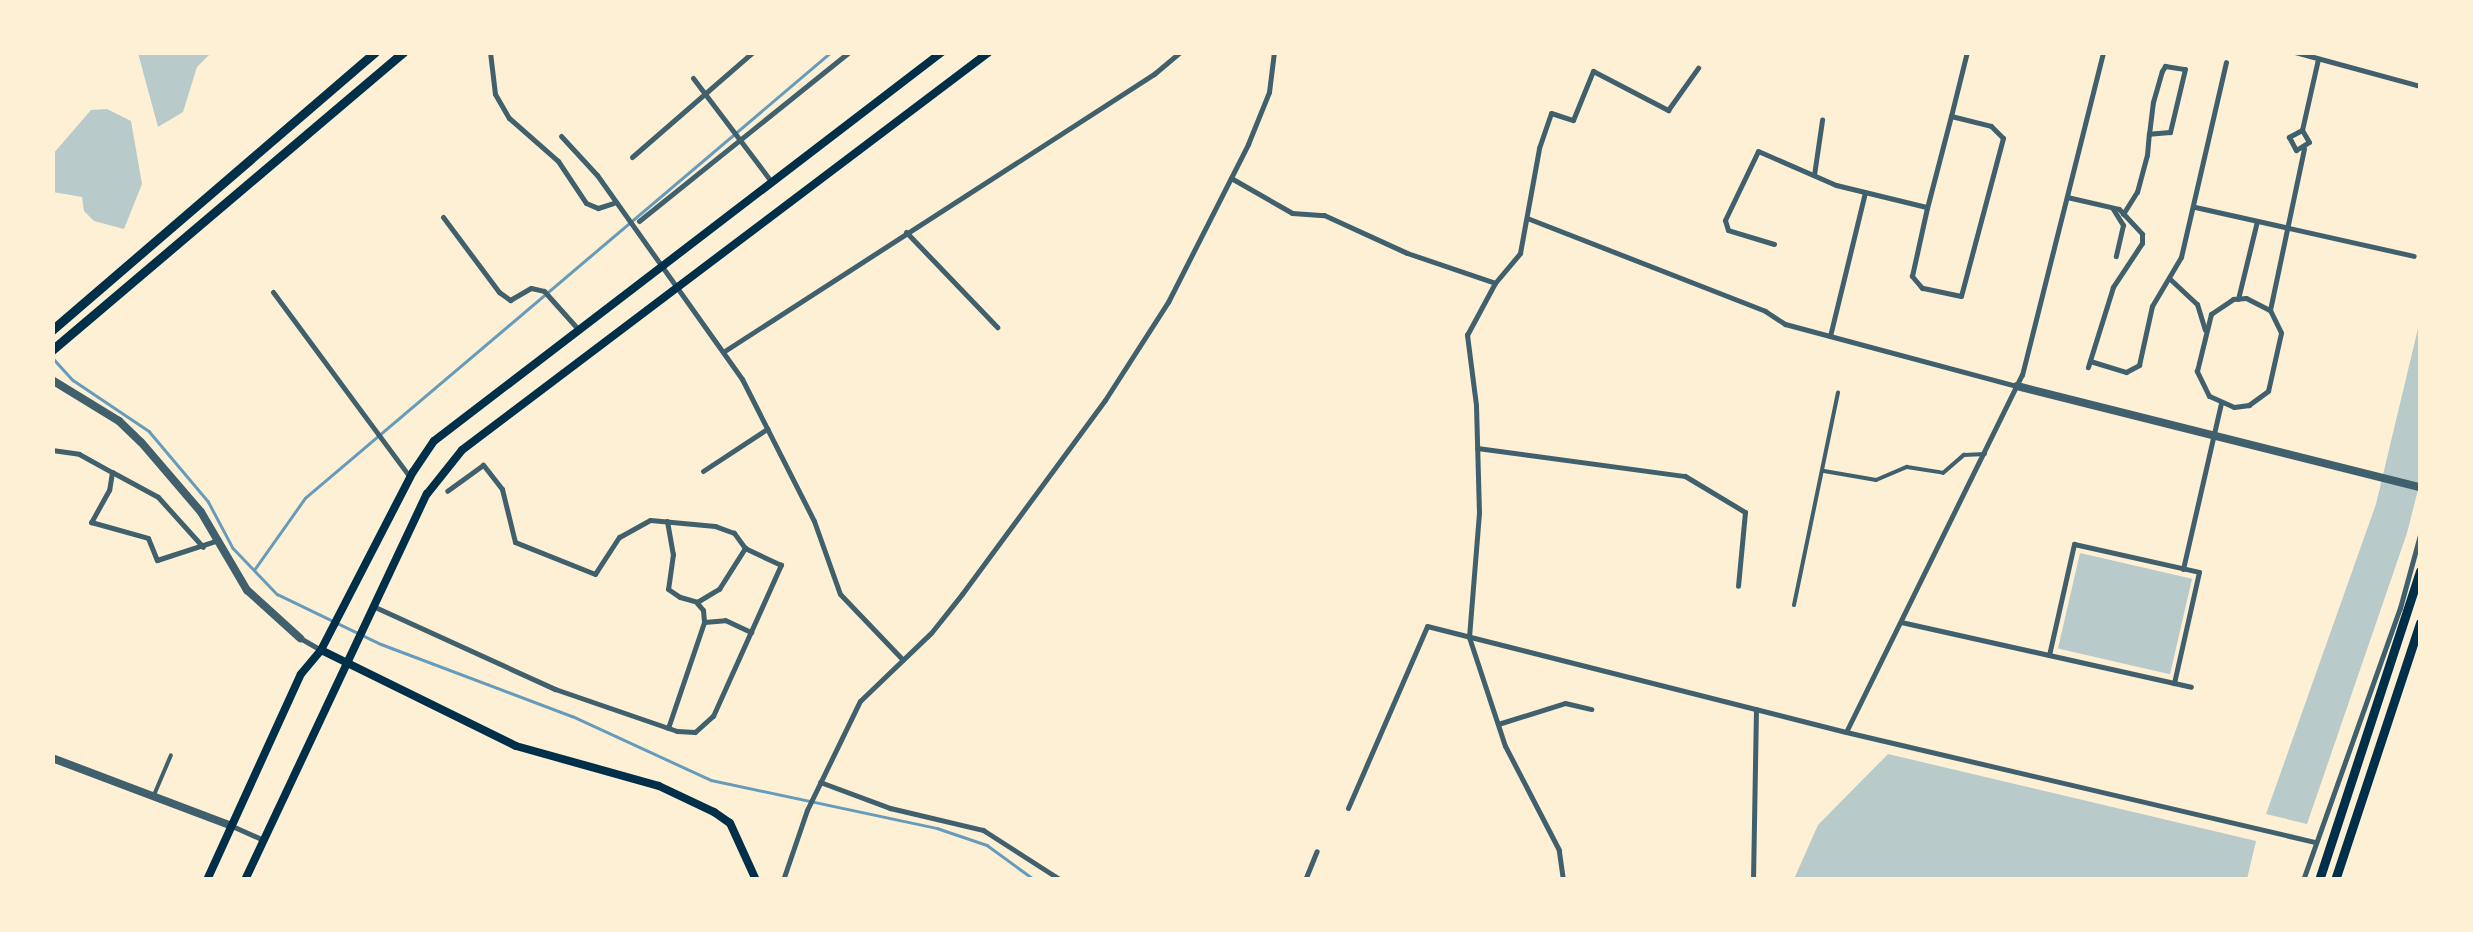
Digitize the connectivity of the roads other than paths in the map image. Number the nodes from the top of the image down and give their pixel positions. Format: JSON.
{"nodes":[{"id":1,"x":375,"y":52,"type":"edge"},
{"id":2,"x":404,"y":52,"type":"edge"},
{"id":3,"x":490,"y":52,"type":"edge"},
{"id":4,"x":753,"y":52,"type":"edge"},
{"id":5,"x":850,"y":52,"type":"edge"},
{"id":6,"x":942,"y":52,"type":"edge"},
{"id":7,"x":989,"y":52,"type":"edge"},
{"id":8,"x":1180,"y":52,"type":"edge"},
{"id":9,"x":1274,"y":52,"type":"edge"},
{"id":10,"x":1967,"y":52,"type":"edge"},
{"id":11,"x":2103,"y":52,"type":"edge"},
{"id":12,"x":2296,"y":52,"type":"edge"},
{"id":13,"x":2318,"y":59,"type":"junction"},
{"id":14,"x":2226,"y":62,"type":"dead end"},
{"id":15,"x":1698,"y":68,"type":"dead end"},
{"id":16,"x":694,"y":78,"type":"dead end"},
{"id":17,"x":2420,"y":86,"type":"edge"},
{"id":18,"x":705,"y":94,"type":"junction"},
{"id":19,"x":1951,"y":116,"type":"junction"},
{"id":20,"x":1822,"y":120,"type":"dead end"},
{"id":21,"x":2302,"y":130,"type":"junction"},
{"id":22,"x":2149,"y":134,"type":"junction"},
{"id":23,"x":561,"y":136,"type":"dead end"},
{"id":24,"x":739,"y":139,"type":"junction"},
{"id":25,"x":2304,"y":149,"type":"junction"},
{"id":26,"x":632,"y":157,"type":"dead end"},
{"id":27,"x":1814,"y":176,"type":"junction"},
{"id":28,"x":1232,"y":178,"type":"junction"},
{"id":29,"x":771,"y":181,"type":"junction"},
{"id":30,"x":1865,"y":192,"type":"junction"},
{"id":31,"x":2067,"y":197,"type":"junction"},
{"id":32,"x":614,"y":204,"type":"junction"},
{"id":33,"x":2195,"y":207,"type":"junction"},
{"id":34,"x":1927,"y":208,"type":"junction"},
{"id":35,"x":2113,"y":209,"type":"junction"},
{"id":36,"x":2123,"y":214,"type":"junction"},
{"id":37,"x":443,"y":217,"type":"dead end"},
{"id":38,"x":1527,"y":218,"type":"junction"},
{"id":39,"x":639,"y":221,"type":"dead end"},
{"id":40,"x":2257,"y":221,"type":"junction"},
{"id":41,"x":2288,"y":228,"type":"junction"},
{"id":42,"x":906,"y":232,"type":"junction"},
{"id":43,"x":1774,"y":244,"type":"dead end"},
{"id":44,"x":2116,"y":256,"type":"dead end"},
{"id":45,"x":2414,"y":256,"type":"dead end"},
{"id":46,"x":660,"y":265,"type":"junction"},
{"id":47,"x":2169,"y":279,"type":"junction"},
{"id":48,"x":1494,"y":284,"type":"junction"},
{"id":49,"x":273,"y":292,"type":"dead end"},
{"id":50,"x":678,"y":292,"type":"junction"},
{"id":51,"x":2238,"y":299,"type":"junction"},
{"id":52,"x":2270,"y":310,"type":"junction"},
{"id":53,"x":997,"y":327,"type":"dead end"},
{"id":54,"x":578,"y":328,"type":"junction"},
{"id":55,"x":52,"y":330,"type":"edge"},
{"id":56,"x":2206,"y":332,"type":"junction"},
{"id":57,"x":1830,"y":336,"type":"junction"},
{"id":58,"x":52,"y":350,"type":"edge"},
{"id":59,"x":723,"y":352,"type":"junction"},
{"id":60,"x":52,"y":380,"type":"edge"},
{"id":61,"x":2017,"y":386,"type":"junction"},
{"id":62,"x":1838,"y":392,"type":"dead end"},
{"id":63,"x":2221,"y":404,"type":"junction"},
{"id":64,"x":767,"y":429,"type":"junction"},
{"id":65,"x":2214,"y":439,"type":"junction"},
{"id":66,"x":1478,"y":448,"type":"junction"},
{"id":67,"x":52,"y":450,"type":"edge"},
{"id":68,"x":1985,"y":454,"type":"junction"},
{"id":69,"x":703,"y":471,"type":"dead end"},
{"id":70,"x":1824,"y":471,"type":"junction"},
{"id":71,"x":112,"y":472,"type":"junction"},
{"id":72,"x":410,"y":478,"type":"junction"},
{"id":73,"x":2420,"y":487,"type":"edge"},
{"id":74,"x":447,"y":491,"type":"dead end"},
{"id":75,"x":667,"y":521,"type":"junction"},
{"id":76,"x":2420,"y":536,"type":"edge"},
{"id":77,"x":216,"y":541,"type":"junction"},
{"id":78,"x":202,"y":547,"type":"junction"},
{"id":79,"x":745,"y":548,"type":"junction"},
{"id":80,"x":2182,"y":568,"type":"junction"},
{"id":81,"x":2420,"y":571,"type":"edge"},
{"id":82,"x":1738,"y":586,"type":"dead end"},
{"id":83,"x":696,"y":602,"type":"junction"},
{"id":84,"x":372,"y":606,"type":"junction"},
{"id":85,"x":1794,"y":606,"type":"dead end"},
{"id":86,"x":704,"y":622,"type":"junction"},
{"id":87,"x":1901,"y":622,"type":"junction"},
{"id":88,"x":2420,"y":624,"type":"edge"},
{"id":89,"x":750,"y":632,"type":"junction"},
{"id":90,"x":1469,"y":637,"type":"junction"},
{"id":91,"x":300,"y":638,"type":"joint"},
{"id":92,"x":320,"y":650,"type":"junction"},
{"id":93,"x":2049,"y":655,"type":"junction"},
{"id":94,"x":903,"y":660,"type":"junction"},
{"id":95,"x":344,"y":663,"type":"junction"},
{"id":96,"x":2174,"y":683,"type":"junction"},
{"id":97,"x":2191,"y":687,"type":"dead end"},
{"id":98,"x":1591,"y":709,"type":"dead end"},
{"id":99,"x":1756,"y":710,"type":"junction"},
{"id":100,"x":1498,"y":724,"type":"junction"},
{"id":101,"x":668,"y":728,"type":"junction"},
{"id":102,"x":1846,"y":732,"type":"junction"},
{"id":103,"x":171,"y":756,"type":"dead end"},
{"id":104,"x":52,"y":758,"type":"edge"},
{"id":105,"x":820,"y":782,"type":"junction"},
{"id":106,"x":154,"y":795,"type":"junction"},
{"id":107,"x":1348,"y":808,"type":"dead end"},
{"id":108,"x":232,"y":826,"type":"junction"},
{"id":109,"x":264,"y":840,"type":"junction"},
{"id":110,"x":2315,"y":842,"type":"junction"},
{"id":111,"x":1317,"y":851,"type":"dead end"},
{"id":112,"x":208,"y":880,"type":"edge"},
{"id":113,"x":245,"y":880,"type":"edge"},
{"id":114,"x":756,"y":880,"type":"edge"},
{"id":115,"x":783,"y":880,"type":"edge"},
{"id":116,"x":1061,"y":880,"type":"edge"},
{"id":117,"x":1305,"y":880,"type":"edge"},
{"id":118,"x":1563,"y":880,"type":"edge"},
{"id":119,"x":1753,"y":880,"type":"edge"},
{"id":120,"x":2303,"y":880,"type":"edge"},
{"id":121,"x":2319,"y":880,"type":"edge"},
{"id":122,"x":2335,"y":880,"type":"edge"}],
"edges":[{"from":1,"to":55,"type":"main road"},
{"from":2,"to":58,"type":"main road"},
{"from":3,"to":32,"type":"street"},
{"from":4,"to":18,"type":"street"},
{"from":5,"to":24,"type":"street"},
{"from":6,"to":29,"type":"main road"},
{"from":7,"to":50,"type":"main road"},
{"from":8,"to":42,"type":"street"},
{"from":9,"to":28,"type":"street"},
{"from":10,"to":19,"type":"street"},
{"from":11,"to":31,"type":"street"},
{"from":12,"to":13,"type":"street"},
{"from":13,"to":17,"type":"street"},
{"from":13,"to":21,"type":"street"},
{"from":14,"to":33,"type":"street"},
{"from":15,"to":38,"type":"street"},
{"from":16,"to":18,"type":"street"},
{"from":18,"to":24,"type":"street"},
{"from":18,"to":26,"type":"street"},
{"from":19,"to":34,"type":"street"},
{"from":19,"to":34,"type":"street"},
{"from":20,"to":27,"type":"street"},
{"from":21,"to":25,"type":"street"},
{"from":21,"to":25,"type":"street"},
{"from":22,"to":22,"type":"street"},
{"from":22,"to":36,"type":"street"},
{"from":23,"to":32,"type":"street"},
{"from":24,"to":29,"type":"street"},
{"from":24,"to":39,"type":"street"},
{"from":25,"to":41,"type":"street"},
{"from":27,"to":30,"type":"street"},
{"from":27,"to":43,"type":"street"},
{"from":28,"to":48,"type":"street"},
{"from":28,"to":94,"type":"street"},
{"from":29,"to":46,"type":"main road"},
{"from":30,"to":34,"type":"street"},
{"from":30,"to":57,"type":"street"},
{"from":31,"to":35,"type":"street"},
{"from":31,"to":61,"type":"street"},
{"from":32,"to":46,"type":"street"},
{"from":33,"to":40,"type":"street"},
{"from":33,"to":47,"type":"street"},
{"from":35,"to":36,"type":"street"},
{"from":35,"to":44,"type":"street"},
{"from":36,"to":47,"type":"street"},
{"from":37,"to":54,"type":"street"},
{"from":38,"to":48,"type":"street"},
{"from":38,"to":57,"type":"street"},
{"from":40,"to":41,"type":"street"},
{"from":40,"to":51,"type":"street"},
{"from":41,"to":45,"type":"street"},
{"from":41,"to":52,"type":"street"},
{"from":42,"to":53,"type":"street"},
{"from":42,"to":59,"type":"street"},
{"from":46,"to":50,"type":"street"},
{"from":46,"to":54,"type":"main road"},
{"from":47,"to":56,"type":"street"},
{"from":48,"to":66,"type":"street"},
{"from":49,"to":72,"type":"street"},
{"from":50,"to":59,"type":"street"},
{"from":50,"to":84,"type":"main road"},
{"from":51,"to":52,"type":"street"},
{"from":51,"to":56,"type":"street"},
{"from":52,"to":63,"type":"street"},
{"from":54,"to":72,"type":"main road"},
{"from":56,"to":63,"type":"street"},
{"from":57,"to":61,"type":"street"},
{"from":59,"to":64,"type":"street"},
{"from":60,"to":77,"type":"street"},
{"from":61,"to":65,"type":"street"},
{"from":61,"to":68,"type":"street"},
{"from":62,"to":70,"type":"street"},
{"from":63,"to":65,"type":"street"},
{"from":64,"to":69,"type":"street"},
{"from":64,"to":94,"type":"street"},
{"from":65,"to":73,"type":"street"},
{"from":65,"to":80,"type":"street"},
{"from":66,"to":82,"type":"street"},
{"from":66,"to":90,"type":"street"},
{"from":67,"to":71,"type":"street"},
{"from":68,"to":70,"type":"street"},
{"from":68,"to":87,"type":"street"},
{"from":70,"to":85,"type":"street"},
{"from":71,"to":78,"type":"street"},
{"from":71,"to":78,"type":"street"},
{"from":72,"to":92,"type":"main road"},
{"from":74,"to":75,"type":"street"},
{"from":75,"to":79,"type":"street"},
{"from":75,"to":83,"type":"street"},
{"from":76,"to":110,"type":"street"},
{"from":77,"to":78,"type":"street"},
{"from":77,"to":91,"type":"street"},
{"from":79,"to":83,"type":"street"},
{"from":79,"to":89,"type":"street"},
{"from":80,"to":93,"type":"street"},
{"from":80,"to":96,"type":"street"},
{"from":81,"to":121,"type":"main road"},
{"from":83,"to":86,"type":"street"},
{"from":84,"to":95,"type":"main road"},
{"from":84,"to":101,"type":"street"},
{"from":86,"to":89,"type":"street"},
{"from":86,"to":101,"type":"street"},
{"from":87,"to":93,"type":"street"},
{"from":87,"to":102,"type":"street"},
{"from":88,"to":122,"type":"main road"},
{"from":89,"to":101,"type":"street"},
{"from":90,"to":99,"type":"street"},
{"from":90,"to":100,"type":"street"},
{"from":90,"to":107,"type":"street"},
{"from":91,"to":92,"type":"street"},
{"from":92,"to":95,"type":"main road"},
{"from":92,"to":108,"type":"main road"},
{"from":93,"to":96,"type":"street"},
{"from":94,"to":105,"type":"street"},
{"from":95,"to":109,"type":"main road"},
{"from":95,"to":114,"type":"main road"},
{"from":96,"to":97,"type":"street"},
{"from":98,"to":100,"type":"street"},
{"from":99,"to":102,"type":"street"},
{"from":99,"to":119,"type":"street"},
{"from":100,"to":118,"type":"street"},
{"from":102,"to":110,"type":"street"},
{"from":103,"to":106,"type":"street"},
{"from":104,"to":106,"type":"street"},
{"from":105,"to":115,"type":"street"},
{"from":105,"to":116,"type":"street"},
{"from":106,"to":108,"type":"street"},
{"from":108,"to":109,"type":"street"},
{"from":108,"to":112,"type":"main road"},
{"from":109,"to":113,"type":"main road"},
{"from":110,"to":120,"type":"street"},
{"from":111,"to":117,"type":"street"}]}
